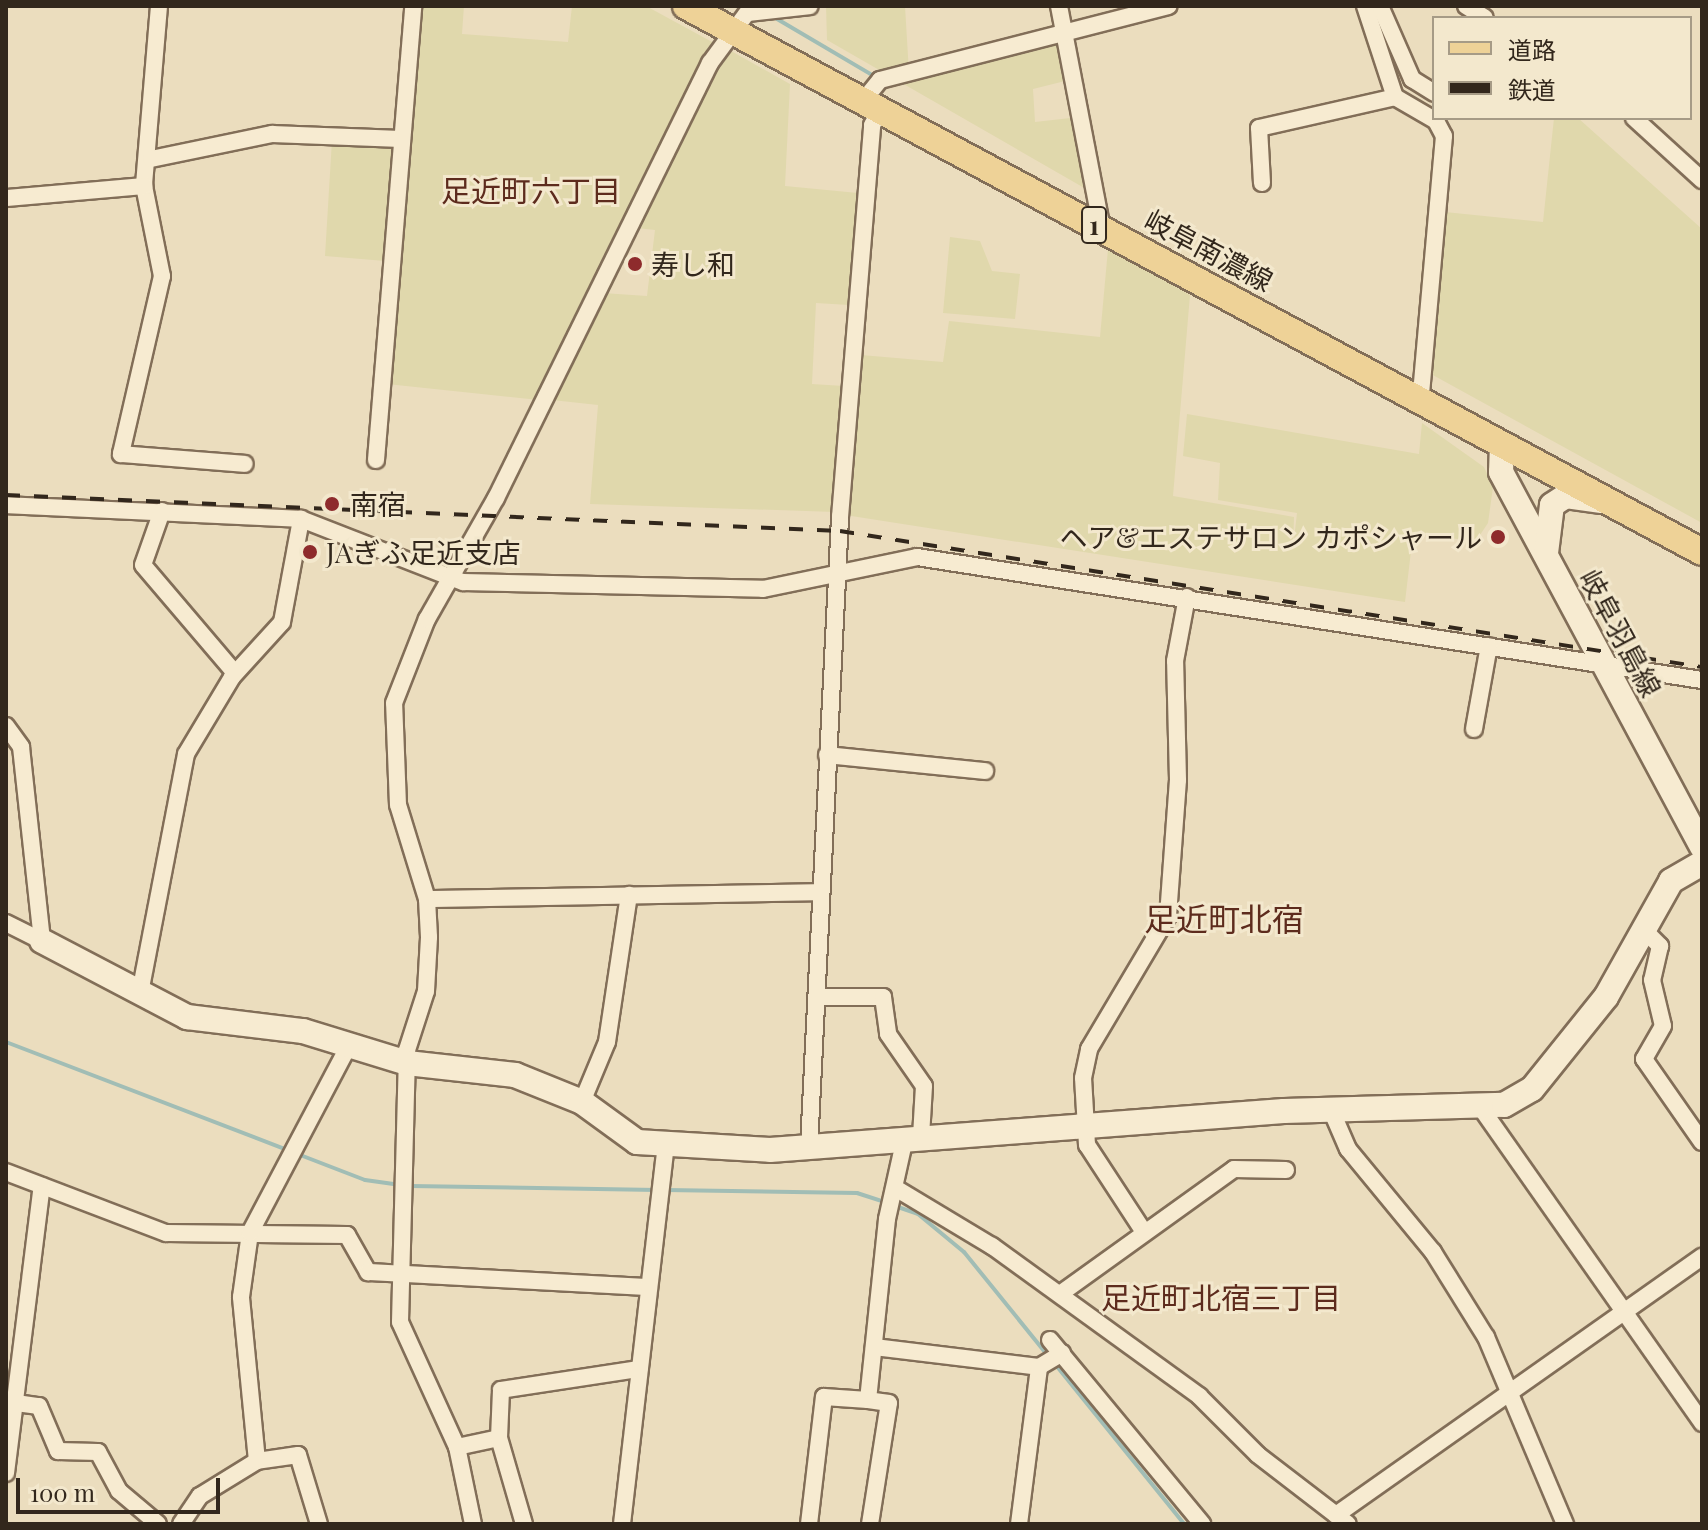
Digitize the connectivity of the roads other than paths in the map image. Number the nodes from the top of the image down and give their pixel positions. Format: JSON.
{"nodes":[{"id":1,"x":159,"y":6,"type":"edge"},
{"id":2,"x":413,"y":6,"type":"edge"},
{"id":3,"x":686,"y":6,"type":"edge"},
{"id":4,"x":810,"y":6,"type":"edge"},
{"id":5,"x":1059,"y":6,"type":"edge"},
{"id":6,"x":1169,"y":6,"type":"edge"},
{"id":7,"x":1365,"y":6,"type":"edge"},
{"id":8,"x":1380,"y":6,"type":"edge"},
{"id":9,"x":745,"y":17,"type":"edge"},
{"id":10,"x":1062,"y":32,"type":"junction"},
{"id":11,"x":1432,"y":92,"type":"edge"},
{"id":12,"x":1395,"y":97,"type":"junction"},
{"id":13,"x":872,"y":106,"type":"junction"},
{"id":14,"x":1432,"y":119,"type":"edge"},
{"id":15,"x":1434,"y":120,"type":"edge"},
{"id":16,"x":1636,"y":120,"type":"edge"},
{"id":17,"x":401,"y":139,"type":"junction"},
{"id":18,"x":151,"y":159,"type":"junction"},
{"id":19,"x":1702,"y":180,"type":"edge"},
{"id":20,"x":1262,"y":183,"type":"dead end"},
{"id":21,"x":144,"y":186,"type":"junction"},
{"id":22,"x":6,"y":198,"type":"edge"},
{"id":23,"x":1102,"y":229,"type":"junction"},
{"id":24,"x":1421,"y":396,"type":"junction"},
{"id":25,"x":1502,"y":444,"type":"junction"},
{"id":26,"x":376,"y":460,"type":"dead end"},
{"id":27,"x":245,"y":464,"type":"dead end"},
{"id":28,"x":6,"y":505,"type":"edge"},
{"id":29,"x":1620,"y":506,"type":"junction"},
{"id":30,"x":162,"y":511,"type":"junction"},
{"id":31,"x":301,"y":519,"type":"junction"},
{"id":32,"x":1702,"y":552,"type":"edge"},
{"id":33,"x":1546,"y":556,"type":"junction"},
{"id":34,"x":837,"y":573,"type":"junction"},
{"id":35,"x":448,"y":577,"type":"junction"},
{"id":36,"x":1187,"y":597,"type":"junction"},
{"id":37,"x":1489,"y":646,"type":"junction"},
{"id":38,"x":1603,"y":664,"type":"junction"},
{"id":39,"x":235,"y":673,"type":"junction"},
{"id":40,"x":1702,"y":680,"type":"edge"},
{"id":41,"x":6,"y":726,"type":"edge"},
{"id":42,"x":1474,"y":729,"type":"dead end"},
{"id":43,"x":827,"y":755,"type":"junction"},
{"id":44,"x":985,"y":771,"type":"dead end"},
{"id":45,"x":1702,"y":847,"type":"edge"},
{"id":46,"x":1702,"y":863,"type":"edge"},
{"id":47,"x":820,"y":892,"type":"junction"},
{"id":48,"x":629,"y":895,"type":"junction"},
{"id":49,"x":427,"y":899,"type":"junction"},
{"id":50,"x":6,"y":923,"type":"edge"},
{"id":51,"x":1644,"y":930,"type":"junction"},
{"id":52,"x":42,"y":941,"type":"junction"},
{"id":53,"x":140,"y":993,"type":"junction"},
{"id":54,"x":817,"y":997,"type":"junction"},
{"id":55,"x":349,"y":1045,"type":"junction"},
{"id":56,"x":407,"y":1063,"type":"junction"},
{"id":57,"x":582,"y":1102,"type":"junction"},
{"id":58,"x":1481,"y":1108,"type":"junction"},
{"id":59,"x":1332,"y":1112,"type":"junction"},
{"id":60,"x":1083,"y":1125,"type":"junction"},
{"id":61,"x":913,"y":1138,"type":"junction"},
{"id":62,"x":1702,"y":1142,"type":"edge"},
{"id":63,"x":666,"y":1145,"type":"junction"},
{"id":64,"x":809,"y":1147,"type":"junction"},
{"id":65,"x":1286,"y":1170,"type":"dead end"},
{"id":66,"x":6,"y":1172,"type":"edge"},
{"id":67,"x":42,"y":1186,"type":"junction"},
{"id":68,"x":897,"y":1189,"type":"junction"},
{"id":69,"x":1144,"y":1232,"type":"junction"},
{"id":70,"x":250,"y":1233,"type":"junction"},
{"id":71,"x":1702,"y":1257,"type":"edge"},
{"id":72,"x":399,"y":1276,"type":"junction"},
{"id":73,"x":648,"y":1287,"type":"junction"},
{"id":74,"x":1060,"y":1294,"type":"junction"},
{"id":75,"x":1624,"y":1312,"type":"junction"},
{"id":76,"x":1050,"y":1340,"type":"dead end"},
{"id":77,"x":874,"y":1347,"type":"junction"},
{"id":78,"x":1062,"y":1353,"type":"junction"},
{"id":79,"x":1039,"y":1367,"type":"junction"},
{"id":80,"x":639,"y":1369,"type":"junction"},
{"id":81,"x":1515,"y":1392,"type":"junction"},
{"id":82,"x":868,"y":1400,"type":"junction"},
{"id":83,"x":11,"y":1402,"type":"edge"},
{"id":84,"x":1702,"y":1423,"type":"edge"},
{"id":85,"x":499,"y":1438,"type":"junction"},
{"id":86,"x":457,"y":1447,"type":"junction"},
{"id":87,"x":257,"y":1461,"type":"junction"},
{"id":88,"x":6,"y":1473,"type":"edge"},
{"id":89,"x":1342,"y":1520,"type":"edge"},
{"id":90,"x":158,"y":1524,"type":"edge"},
{"id":91,"x":181,"y":1524,"type":"edge"},
{"id":92,"x":319,"y":1524,"type":"edge"},
{"id":93,"x":473,"y":1524,"type":"edge"},
{"id":94,"x":524,"y":1524,"type":"edge"},
{"id":95,"x":622,"y":1524,"type":"edge"},
{"id":96,"x":809,"y":1524,"type":"edge"},
{"id":97,"x":870,"y":1524,"type":"edge"},
{"id":98,"x":1019,"y":1524,"type":"edge"},
{"id":99,"x":1202,"y":1524,"type":"edge"},
{"id":100,"x":1565,"y":1524,"type":"edge"}],
"edges":[{"from":1,"to":18,"type":"street"},
{"from":2,"to":17,"type":"street"},
{"from":3,"to":9,"type":"main road","name":"岐阜南濃線","number":"1"},
{"from":4,"to":9,"type":"street"},
{"from":5,"to":10,"type":"street"},
{"from":6,"to":10,"type":"street"},
{"from":7,"to":12,"type":"street"},
{"from":8,"to":11,"type":"street"},
{"from":9,"to":13,"type":"main road","name":"岐阜南濃線","number":"1"},
{"from":9,"to":35,"type":"street"},
{"from":10,"to":13,"type":"street"},
{"from":10,"to":23,"type":"street"},
{"from":12,"to":14,"type":"street"},
{"from":12,"to":20,"type":"street"},
{"from":13,"to":23,"type":"main road","name":"岐阜南濃線","number":"1"},
{"from":13,"to":34,"type":"street"},
{"from":15,"to":24,"type":"street"},
{"from":16,"to":19,"type":"street"},
{"from":17,"to":18,"type":"street"},
{"from":17,"to":26,"type":"street"},
{"from":18,"to":21,"type":"street"},
{"from":21,"to":22,"type":"street"},
{"from":21,"to":27,"type":"street"},
{"from":23,"to":24,"type":"main road","name":"岐阜南濃線","number":"1"},
{"from":24,"to":25,"type":"main road","name":"岐阜南濃線","number":"1"},
{"from":25,"to":29,"type":"main road","name":"岐阜南濃線","number":"1"},
{"from":25,"to":33,"type":"street","name":"岐阜羽島線"},
{"from":28,"to":30,"type":"street"},
{"from":29,"to":32,"type":"main road","name":"岐阜南濃線","number":"1"},
{"from":29,"to":33,"type":"street"},
{"from":30,"to":31,"type":"street"},
{"from":30,"to":39,"type":"street"},
{"from":31,"to":35,"type":"street"},
{"from":31,"to":39,"type":"street"},
{"from":33,"to":38,"type":"street","name":"岐阜羽島線"},
{"from":34,"to":35,"type":"street"},
{"from":34,"to":36,"type":"street"},
{"from":34,"to":43,"type":"street"},
{"from":35,"to":49,"type":"street"},
{"from":36,"to":37,"type":"street"},
{"from":36,"to":60,"type":"street"},
{"from":37,"to":38,"type":"street"},
{"from":37,"to":42,"type":"street"},
{"from":38,"to":40,"type":"street"},
{"from":38,"to":45,"type":"street","name":"岐阜羽島線"},
{"from":39,"to":53,"type":"street"},
{"from":41,"to":52,"type":"street"},
{"from":43,"to":44,"type":"street"},
{"from":43,"to":47,"type":"street"},
{"from":46,"to":51,"type":"street"},
{"from":47,"to":48,"type":"street"},
{"from":47,"to":54,"type":"street"},
{"from":48,"to":49,"type":"street"},
{"from":48,"to":57,"type":"street"},
{"from":49,"to":56,"type":"street"},
{"from":50,"to":52,"type":"street"},
{"from":51,"to":58,"type":"street"},
{"from":51,"to":62,"type":"street"},
{"from":52,"to":53,"type":"street"},
{"from":53,"to":55,"type":"street"},
{"from":54,"to":61,"type":"street"},
{"from":54,"to":64,"type":"street"},
{"from":55,"to":56,"type":"street"},
{"from":55,"to":70,"type":"street"},
{"from":56,"to":57,"type":"street"},
{"from":56,"to":72,"type":"street"},
{"from":57,"to":63,"type":"street"},
{"from":58,"to":59,"type":"street"},
{"from":58,"to":75,"type":"street"},
{"from":59,"to":60,"type":"street"},
{"from":59,"to":81,"type":"street"},
{"from":60,"to":61,"type":"street"},
{"from":60,"to":69,"type":"street"},
{"from":61,"to":64,"type":"street"},
{"from":61,"to":68,"type":"street"},
{"from":63,"to":64,"type":"street"},
{"from":63,"to":73,"type":"street"},
{"from":65,"to":69,"type":"street"},
{"from":66,"to":67,"type":"street"},
{"from":67,"to":70,"type":"street"},
{"from":67,"to":83,"type":"street"},
{"from":68,"to":74,"type":"street"},
{"from":68,"to":77,"type":"street"},
{"from":69,"to":74,"type":"street"},
{"from":70,"to":72,"type":"street"},
{"from":70,"to":87,"type":"street"},
{"from":71,"to":75,"type":"street"},
{"from":72,"to":73,"type":"street"},
{"from":72,"to":86,"type":"street"},
{"from":73,"to":80,"type":"street"},
{"from":74,"to":89,"type":"street"},
{"from":75,"to":81,"type":"street"},
{"from":75,"to":84,"type":"street"},
{"from":76,"to":78,"type":"street"},
{"from":77,"to":79,"type":"street"},
{"from":77,"to":82,"type":"street"},
{"from":78,"to":79,"type":"street"},
{"from":78,"to":99,"type":"street"},
{"from":79,"to":98,"type":"street"},
{"from":80,"to":85,"type":"street"},
{"from":80,"to":95,"type":"street"},
{"from":81,"to":89,"type":"street"},
{"from":81,"to":100,"type":"street"},
{"from":82,"to":96,"type":"street"},
{"from":82,"to":97,"type":"street"},
{"from":83,"to":88,"type":"street"},
{"from":83,"to":90,"type":"street"},
{"from":85,"to":86,"type":"street"},
{"from":85,"to":94,"type":"street"},
{"from":86,"to":93,"type":"street"},
{"from":87,"to":91,"type":"street"},
{"from":87,"to":92,"type":"street"}]}
